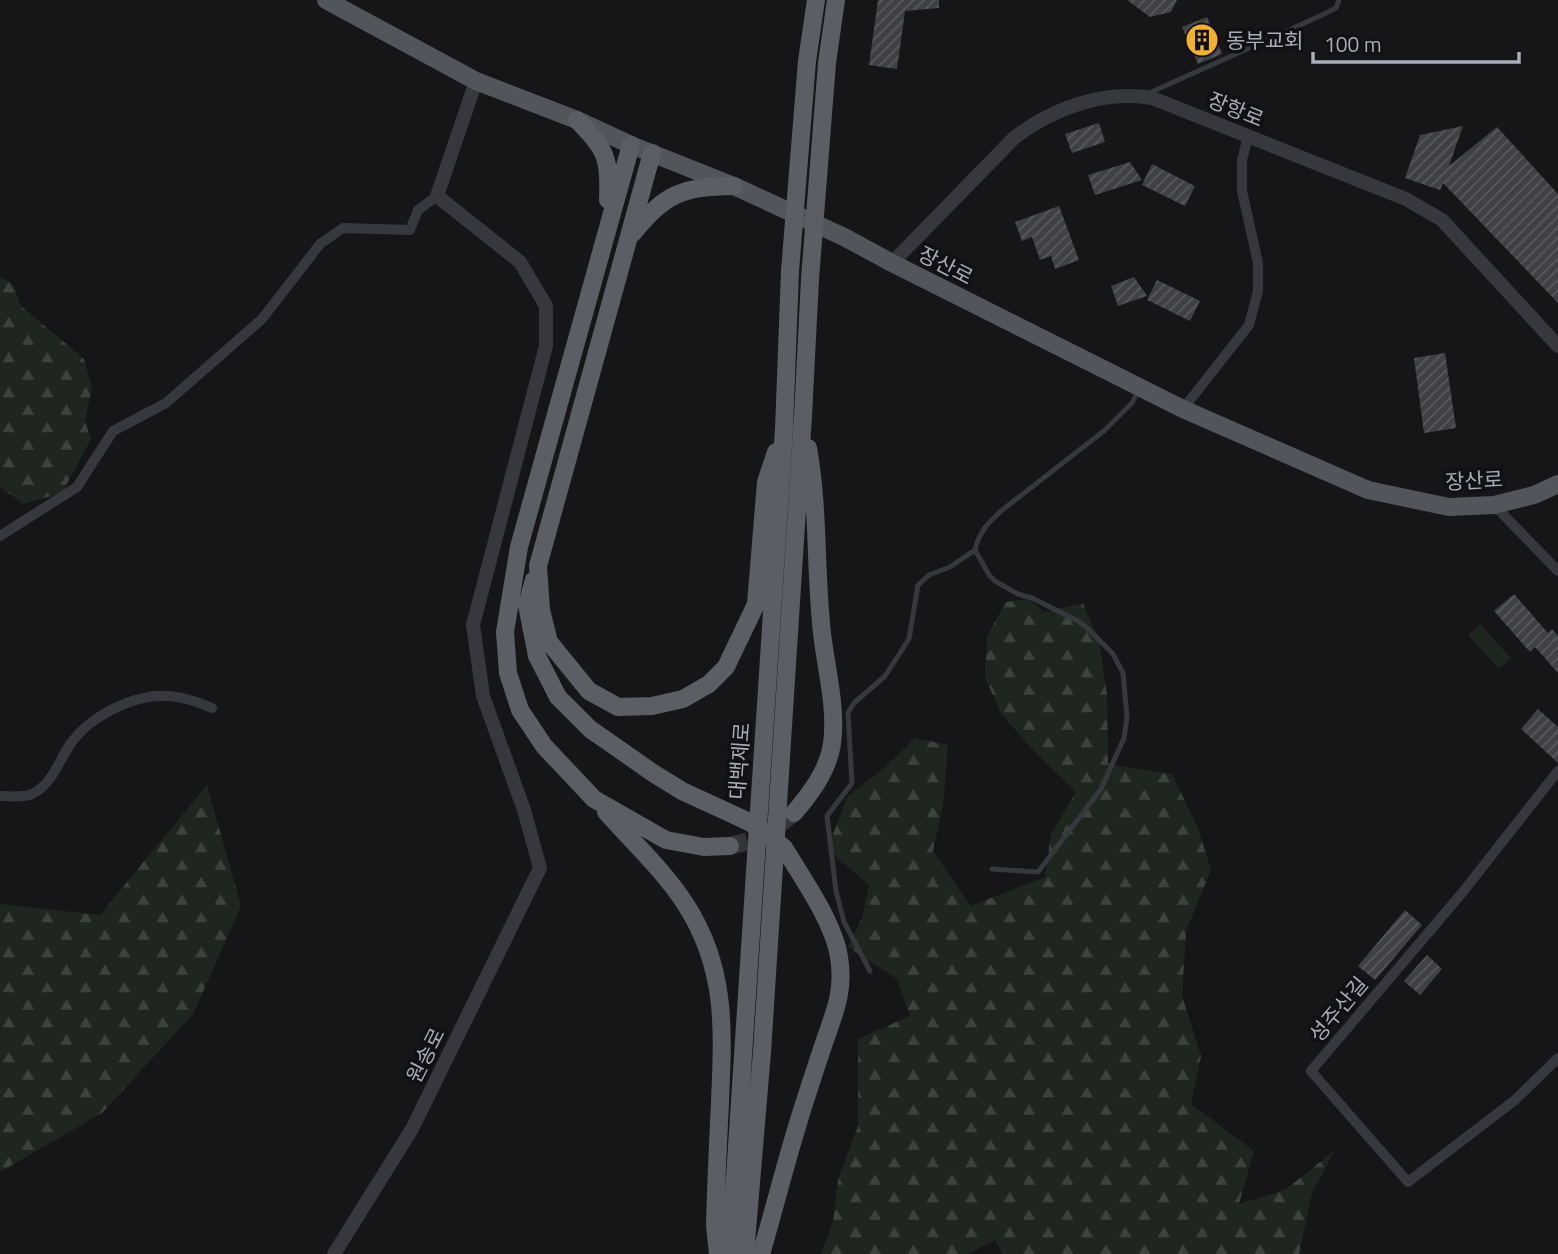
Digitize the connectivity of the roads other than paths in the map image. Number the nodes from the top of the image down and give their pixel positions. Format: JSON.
{"nodes":[{"id":1,"x":326,"y":0,"type":"edge"},
{"id":2,"x":816,"y":0,"type":"edge"},
{"id":3,"x":836,"y":0,"type":"edge"},
{"id":4,"x":1339,"y":0,"type":"edge"},
{"id":5,"x":476,"y":81,"type":"junction"},
{"id":6,"x":1141,"y":96,"type":"junction"},
{"id":7,"x":577,"y":120,"type":"junction"},
{"id":8,"x":1248,"y":137,"type":"junction"},
{"id":9,"x":631,"y":145,"type":"junction"},
{"id":10,"x":652,"y":153,"type":"junction"},
{"id":11,"x":734,"y":186,"type":"junction"},
{"id":12,"x":437,"y":195,"type":"junction"},
{"id":13,"x":606,"y":229,"type":"junction"},
{"id":14,"x":628,"y":239,"type":"junction"},
{"id":15,"x":892,"y":263,"type":"junction"},
{"id":16,"x":1558,"y":346,"type":"edge"},
{"id":17,"x":1140,"y":388,"type":"junction"},
{"id":18,"x":1183,"y":409,"type":"junction"},
{"id":19,"x":803,"y":416,"type":"junction"},
{"id":20,"x":784,"y":429,"type":"junction"},
{"id":21,"x":1558,"y":484,"type":"edge"},
{"id":22,"x":1494,"y":505,"type":"junction"},
{"id":23,"x":0,"y":536,"type":"edge"},
{"id":24,"x":975,"y":550,"type":"junction"},
{"id":25,"x":538,"y":566,"type":"junction"},
{"id":26,"x":1558,"y":571,"type":"edge"},
{"id":27,"x":212,"y":708,"type":"dead end"},
{"id":28,"x":1558,"y":771,"type":"edge"},
{"id":29,"x":0,"y":796,"type":"edge"},
{"id":30,"x":594,"y":799,"type":"junction"},
{"id":31,"x":794,"y":813,"type":"tunnel mouth"},
{"id":32,"x":730,"y":846,"type":"tunnel mouth"},
{"id":33,"x":992,"y":869,"type":"dead end"},
{"id":34,"x":870,"y":971,"type":"dead end"},
{"id":35,"x":1558,"y":1058,"type":"edge"},
{"id":36,"x":334,"y":1254,"type":"edge"},
{"id":37,"x":718,"y":1254,"type":"edge"},
{"id":38,"x":730,"y":1254,"type":"edge"},
{"id":39,"x":745,"y":1254,"type":"edge"},
{"id":40,"x":761,"y":1254,"type":"edge"}],
"edges":[{"from":1,"to":5,"type":"main road","name":"장산로"},
{"from":2,"to":20,"type":"highway","name":"대백제로","bridge":true},
{"from":3,"to":19,"type":"highway","name":"대백제로","bridge":true},
{"from":4,"to":6,"type":"lane"},
{"from":5,"to":7,"type":"main road","name":"장산로"},
{"from":5,"to":12,"type":"street"},
{"from":6,"to":8,"type":"street","name":"장항로"},
{"from":6,"to":15,"type":"street","name":"장항로"},
{"from":7,"to":9,"type":"main road","name":"장산로"},
{"from":7,"to":13,"type":"highway"},
{"from":8,"to":16,"type":"street","name":"장항로"},
{"from":8,"to":18,"type":"street"},
{"from":9,"to":10,"type":"main road","name":"장산로"},
{"from":9,"to":13,"type":"highway"},
{"from":10,"to":11,"type":"main road","name":"장산로"},
{"from":10,"to":14,"type":"highway"},
{"from":11,"to":14,"type":"highway"},
{"from":11,"to":15,"type":"main road","name":"장산로"},
{"from":12,"to":23,"type":"street"},
{"from":12,"to":36,"type":"street","name":"원송로"},
{"from":13,"to":30,"type":"highway"},
{"from":14,"to":25,"type":"highway"},
{"from":15,"to":17,"type":"main road","name":"장산로"},
{"from":17,"to":18,"type":"main road","name":"장산로"},
{"from":17,"to":24,"type":"lane"},
{"from":18,"to":22,"type":"main road","name":"장산로"},
{"from":19,"to":31,"type":"highway"},
{"from":19,"to":39,"type":"highway","name":"대백제로"},
{"from":20,"to":25,"type":"highway"},
{"from":20,"to":38,"type":"highway","name":"대백제로"},
{"from":21,"to":22,"type":"main road","name":"장산로"},
{"from":22,"to":26,"type":"street"},
{"from":24,"to":33,"type":"lane"},
{"from":24,"to":34,"type":"lane"},
{"from":25,"to":40,"type":"highway","bridge":true},
{"from":27,"to":29,"type":"street"},
{"from":28,"to":35,"type":"street","name":"성주산길"},
{"from":30,"to":32,"type":"highway"},
{"from":30,"to":37,"type":"highway"}]}
